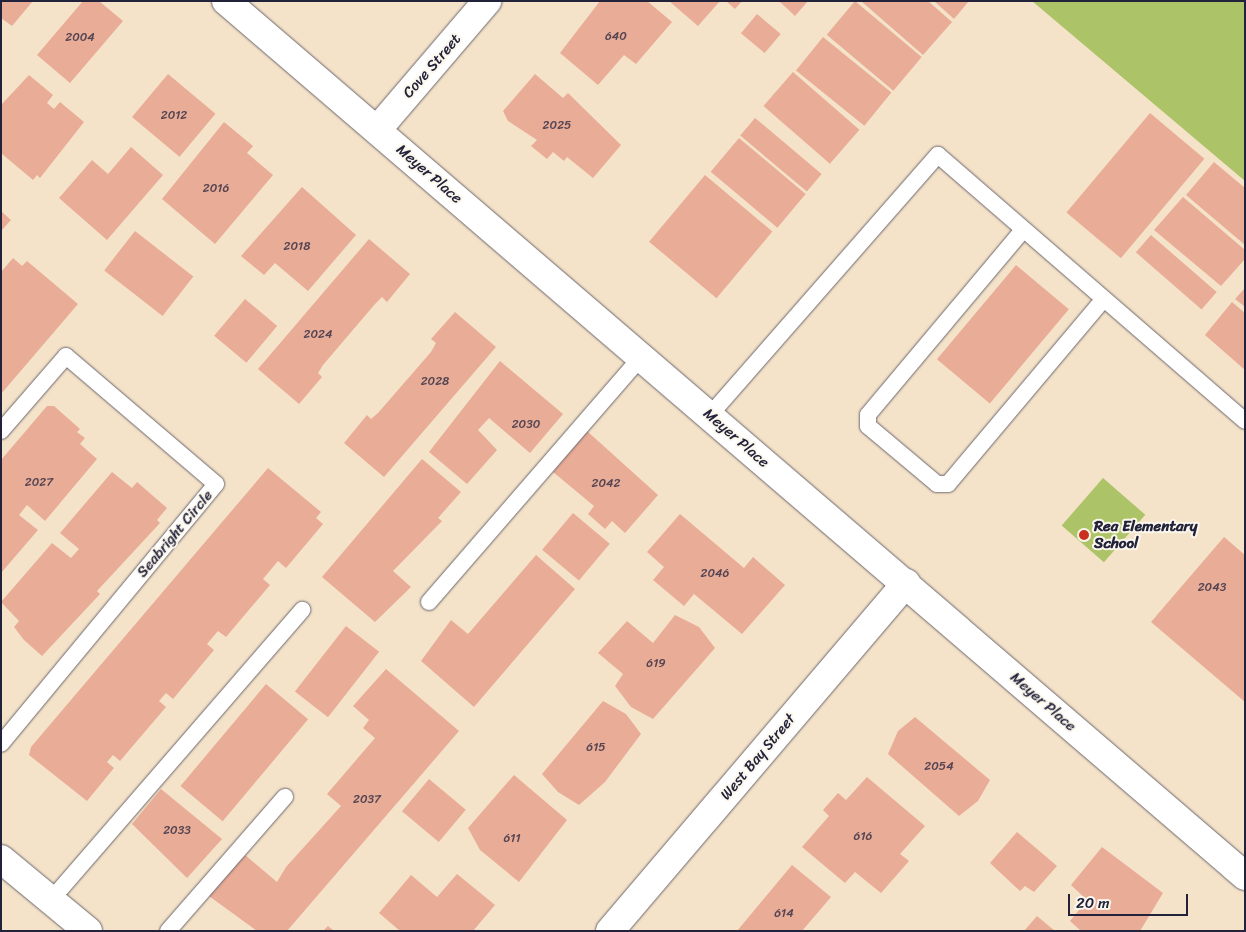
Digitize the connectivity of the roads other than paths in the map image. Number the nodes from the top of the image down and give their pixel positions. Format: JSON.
{"nodes":[{"id":1,"x":226,"y":1,"type":"edge"},
{"id":2,"x":487,"y":1,"type":"edge"},
{"id":3,"x":377,"y":130,"type":"junction"},
{"id":4,"x":1023,"y":230,"type":"junction"},
{"id":5,"x":1103,"y":300,"type":"junction"},
{"id":6,"x":641,"y":357,"type":"junction"},
{"id":7,"x":710,"y":415,"type":"junction"},
{"id":8,"x":1245,"y":421,"type":"edge"},
{"id":9,"x":1,"y":431,"type":"edge"},
{"id":10,"x":906,"y":583,"type":"junction"},
{"id":11,"x":429,"y":602,"type":"dead end"},
{"id":12,"x":302,"y":610,"type":"dead end"},
{"id":13,"x":1,"y":744,"type":"edge"},
{"id":14,"x":285,"y":797,"type":"dead end"},
{"id":15,"x":1,"y":859,"type":"edge"},
{"id":16,"x":1245,"y":876,"type":"edge"},
{"id":17,"x":50,"y":900,"type":"junction"},
{"id":18,"x":88,"y":931,"type":"edge"},
{"id":19,"x":168,"y":931,"type":"edge"},
{"id":20,"x":610,"y":931,"type":"edge"}],
"edges":[{"from":1,"to":3,"type":"street","name":"Meyer Place"},
{"from":2,"to":3,"type":"street","name":"Cove Street"},
{"from":3,"to":6,"type":"street","name":"Meyer Place"},
{"from":4,"to":5,"type":"lane"},
{"from":4,"to":5,"type":"lane"},
{"from":4,"to":7,"type":"lane"},
{"from":5,"to":8,"type":"lane"},
{"from":6,"to":7,"type":"street","name":"Meyer Place"},
{"from":6,"to":11,"type":"lane"},
{"from":7,"to":10,"type":"street","name":"Meyer Place"},
{"from":9,"to":13,"type":"lane","name":"Seabright Circle"},
{"from":10,"to":16,"type":"street","name":"Meyer Place"},
{"from":10,"to":20,"type":"street","name":"West Bay Street"},
{"from":12,"to":17,"type":"lane"},
{"from":14,"to":19,"type":"lane"},
{"from":15,"to":17,"type":"street"},
{"from":17,"to":18,"type":"street"}]}
